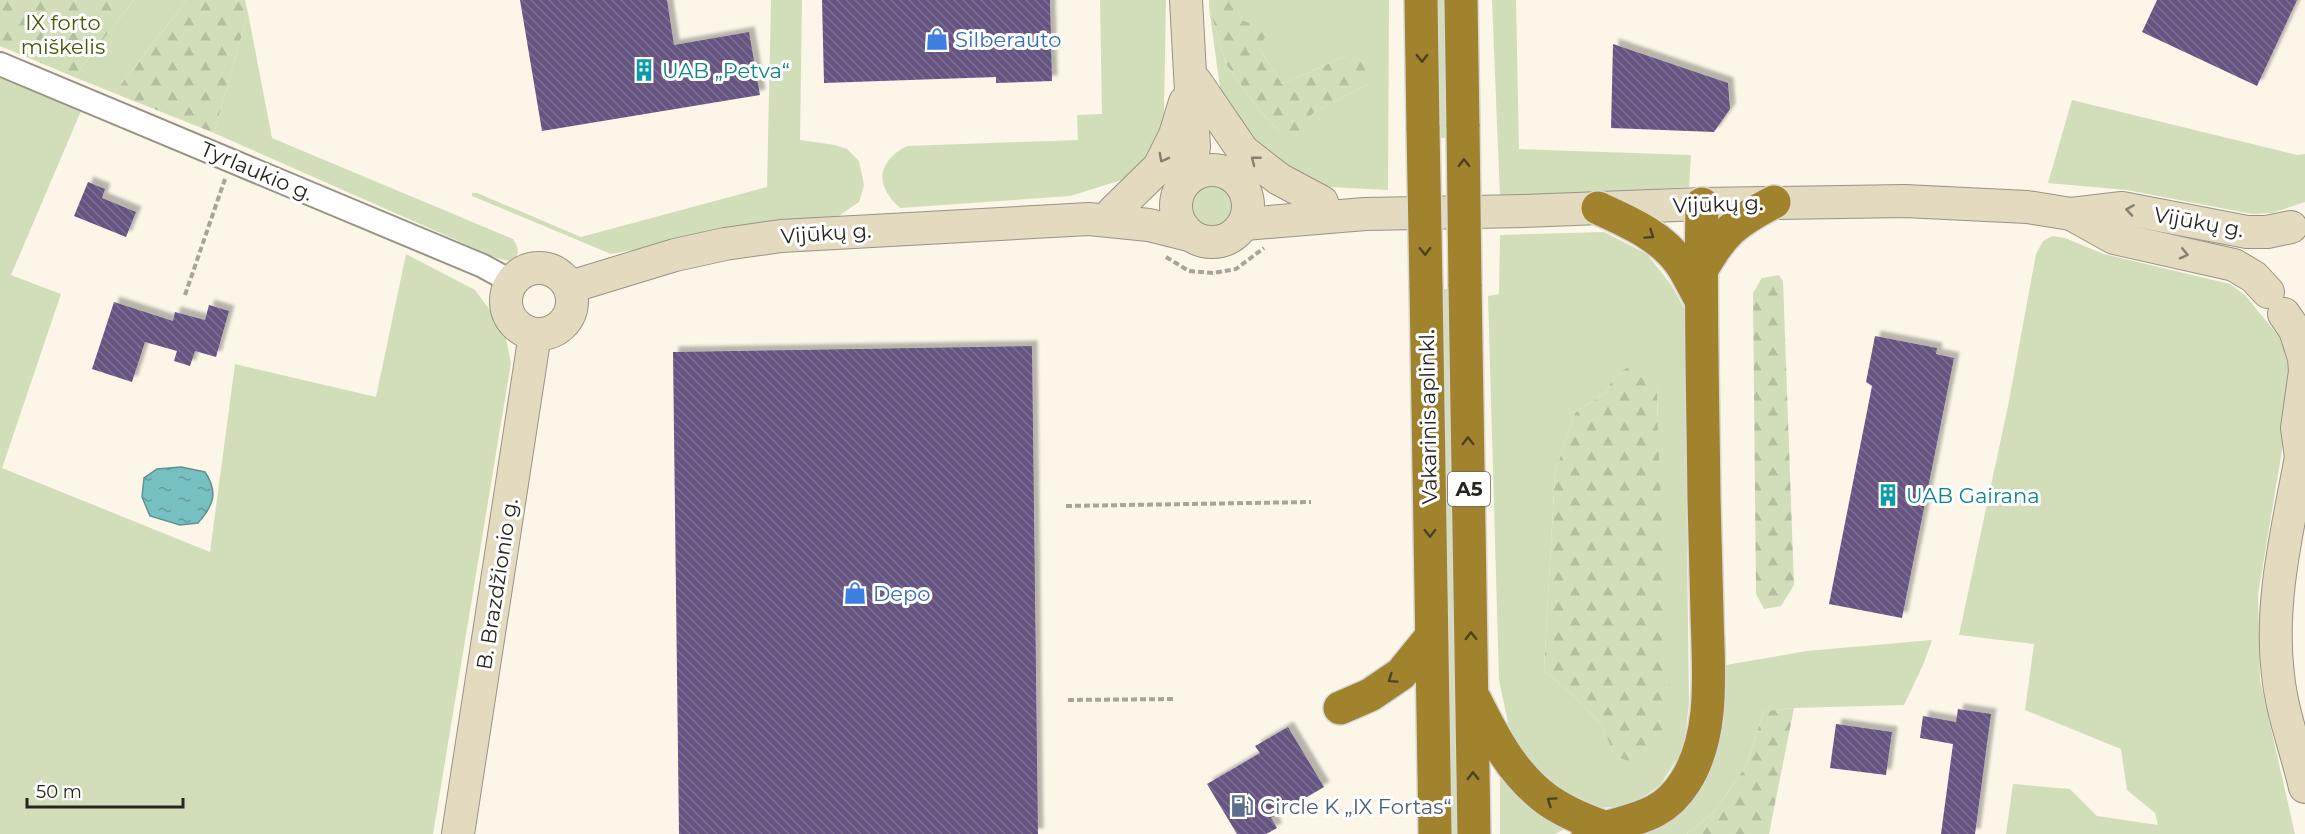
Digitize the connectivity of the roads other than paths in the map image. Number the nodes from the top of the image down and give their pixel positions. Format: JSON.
{"nodes":[{"id":1,"x":1186,"y":0,"type":"edge"},
{"id":2,"x":1421,"y":0,"type":"edge"},
{"id":3,"x":1461,"y":0,"type":"edge"},
{"id":4,"x":0,"y":64,"type":"edge"},
{"id":5,"x":1192,"y":77,"type":"junction"},
{"id":6,"x":1235,"y":178,"type":"junction"},
{"id":7,"x":1184,"y":184,"type":"junction"},
{"id":8,"x":1322,"y":202,"type":"junction"},
{"id":9,"x":1774,"y":202,"type":"junction"},
{"id":10,"x":1702,"y":204,"type":"junction"},
{"id":11,"x":1598,"y":208,"type":"junction"},
{"id":12,"x":1365,"y":214,"type":"junction"},
{"id":13,"x":2071,"y":214,"type":"junction"},
{"id":14,"x":1101,"y":216,"type":"junction"},
{"id":15,"x":1245,"y":224,"type":"junction"},
{"id":16,"x":2298,"y":224,"type":"edge"},
{"id":17,"x":1189,"y":234,"type":"junction"},
{"id":18,"x":512,"y":282,"type":"junction"},
{"id":19,"x":1701,"y":286,"type":"junction"},
{"id":20,"x":570,"y":287,"type":"junction"},
{"id":21,"x":2286,"y":310,"type":"edge"},
{"id":22,"x":535,"y":334,"type":"junction"},
{"id":23,"x":2305,"y":371,"type":"edge"},
{"id":24,"x":2303,"y":451,"type":"edge"},
{"id":25,"x":1431,"y":637,"type":"junction"},
{"id":26,"x":1472,"y":695,"type":"junction"},
{"id":27,"x":1340,"y":708,"type":"dead end"},
{"id":28,"x":2305,"y":787,"type":"edge"},
{"id":29,"x":1595,"y":831,"type":"edge"},
{"id":30,"x":458,"y":834,"type":"edge"},
{"id":31,"x":1435,"y":834,"type":"edge"},
{"id":32,"x":1474,"y":834,"type":"edge"}],
"edges":[{"from":1,"to":5,"type":"main road"},
{"from":2,"to":25,"type":"highway","name":"Vakarinis aplinkl.","number":"A5","one_way":true,"bridge":true},
{"from":26,"to":3,"type":"highway","name":"Vakarinis aplinkl.","number":"A5","one_way":true,"bridge":true},
{"from":4,"to":18,"type":"street","name":"Tyrlaukio g."},
{"from":5,"to":6,"type":"main road"},
{"from":5,"to":7,"type":"main road"},
{"from":8,"to":5,"type":"main road","one_way":true},
{"from":5,"to":14,"type":"main road","one_way":true},
{"from":6,"to":7,"type":"main road"},
{"from":6,"to":8,"type":"main road","name":"Vijūkų g."},
{"from":6,"to":15,"type":"main road"},
{"from":7,"to":14,"type":"main road","name":"Vijūkų g."},
{"from":7,"to":17,"type":"main road"},
{"from":8,"to":12,"type":"main road","name":"Vijūkų g."},
{"from":9,"to":10,"type":"main road","name":"Vijūkų g."},
{"from":9,"to":13,"type":"main road","name":"Vijūkų g."},
{"from":9,"to":19,"type":"highway"},
{"from":10,"to":11,"type":"main road","name":"Vijūkų g."},
{"from":10,"to":19,"type":"highway"},
{"from":11,"to":12,"type":"main road","name":"Vijūkų g."},
{"from":11,"to":19,"type":"highway","one_way":true},
{"from":12,"to":15,"type":"main road","name":"Vijūkų g."},
{"from":16,"to":13,"type":"main road","name":"Vijūkų g.","one_way":true},
{"from":13,"to":21,"type":"main road","name":"Vijūkų g.","one_way":true},
{"from":14,"to":17,"type":"main road","name":"Vijūkų g."},
{"from":14,"to":20,"type":"main road","name":"Vijūkų g."},
{"from":15,"to":17,"type":"main road"},
{"from":16,"to":21,"type":"main road"},
{"from":18,"to":20,"type":"main road"},
{"from":18,"to":22,"type":"main road"},
{"from":19,"to":29,"type":"highway"},
{"from":20,"to":22,"type":"main road"},
{"from":21,"to":23,"type":"main road"},
{"from":22,"to":30,"type":"main road","name":"B. Brazdžionio g."},
{"from":23,"to":24,"type":"main road"},
{"from":24,"to":28,"type":"main road"},
{"from":25,"to":27,"type":"highway","one_way":true},
{"from":25,"to":31,"type":"highway","name":"Vakarinis aplinkl.","number":"A5"},
{"from":29,"to":26,"type":"highway","one_way":true},
{"from":32,"to":26,"type":"highway","name":"Vakarinis aplinkl.","number":"A5","one_way":true}]}
